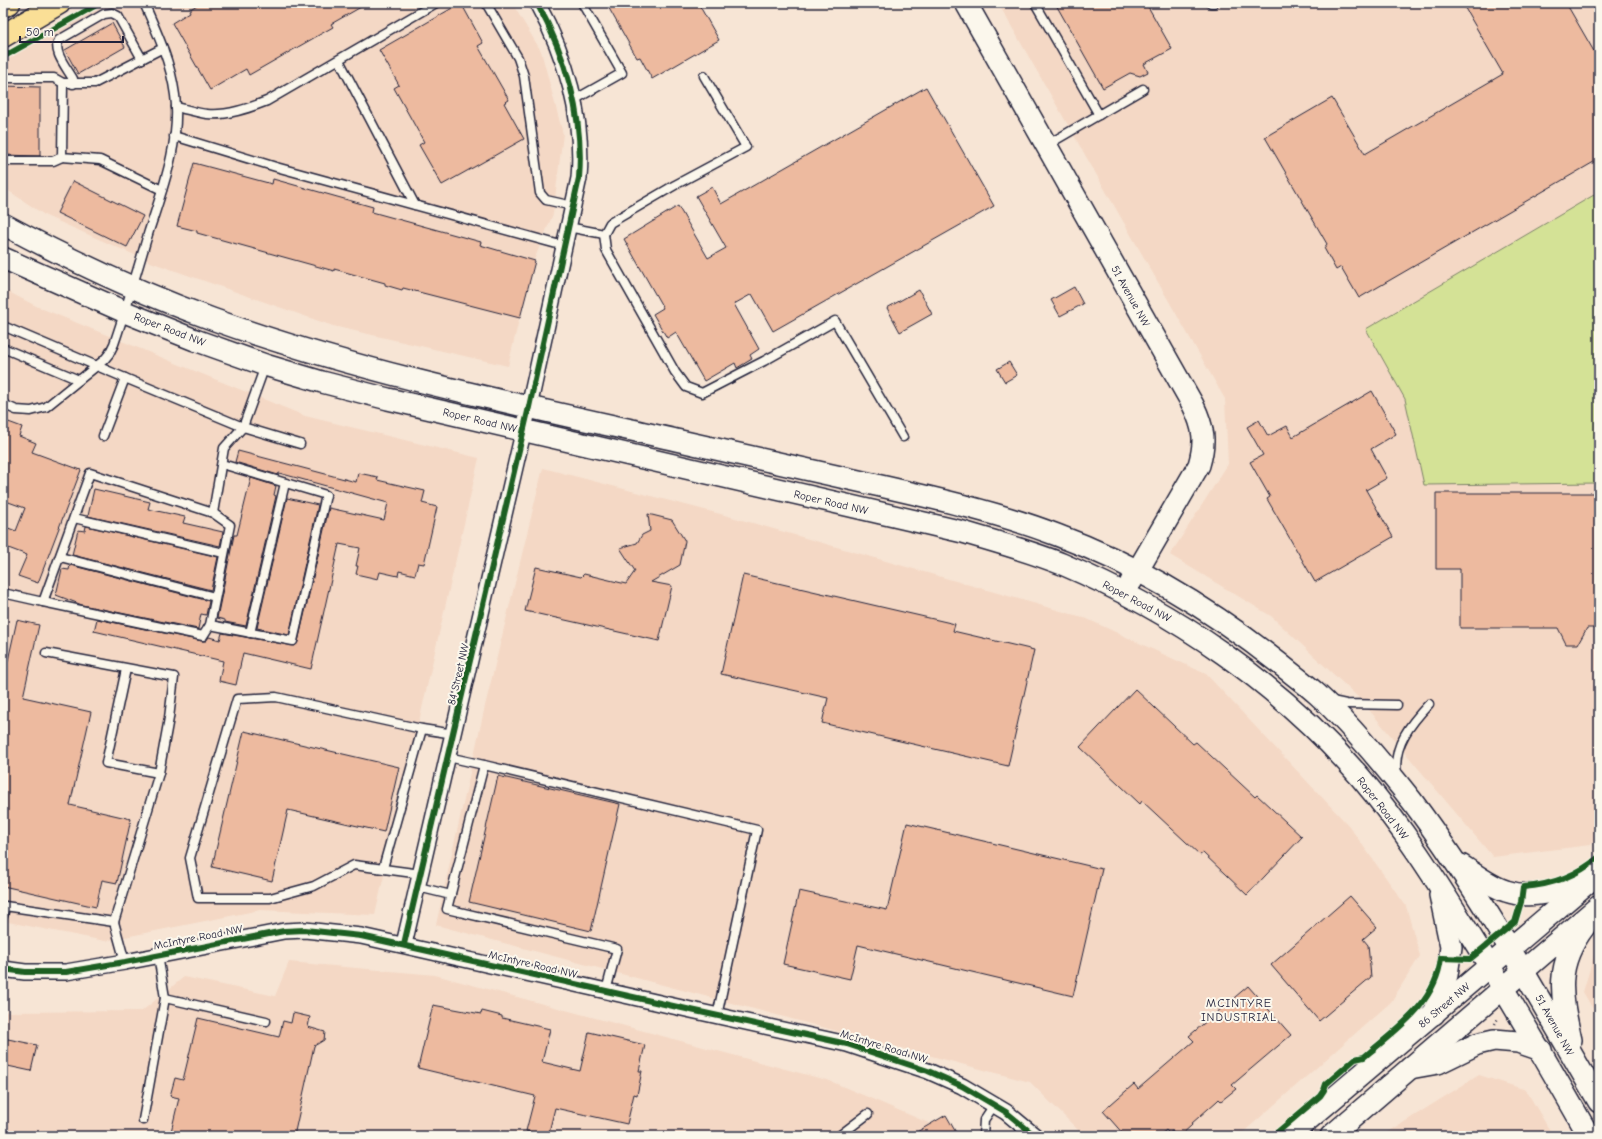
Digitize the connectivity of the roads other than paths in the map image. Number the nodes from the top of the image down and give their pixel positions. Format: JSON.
{"nodes":[{"id":1,"x":9,"y":3,"type":"edge"},
{"id":2,"x":59,"y":3,"type":"edge"},
{"id":3,"x":145,"y":3,"type":"edge"},
{"id":4,"x":436,"y":3,"type":"edge"},
{"id":5,"x":486,"y":3,"type":"edge"},
{"id":6,"x":537,"y":3,"type":"edge"},
{"id":7,"x":582,"y":3,"type":"edge"},
{"id":8,"x":1035,"y":3,"type":"edge"},
{"id":9,"x":969,"y":4,"type":"edge"},
{"id":10,"x":3,"y":6,"type":"edge"},
{"id":11,"x":3,"y":36,"type":"edge"},
{"id":12,"x":163,"y":48,"type":"junction"},
{"id":13,"x":142,"y":59,"type":"junction"},
{"id":14,"x":339,"y":60,"type":"junction"},
{"id":15,"x":704,"y":76,"type":"dead end"},
{"id":16,"x":3,"y":78,"type":"edge"},
{"id":17,"x":63,"y":83,"type":"junction"},
{"id":18,"x":73,"y":84,"type":"junction"},
{"id":19,"x":1142,"y":89,"type":"dead end"},
{"id":20,"x":574,"y":100,"type":"junction"},
{"id":21,"x":176,"y":107,"type":"junction"},
{"id":22,"x":1099,"y":115,"type":"junction"},
{"id":23,"x":174,"y":136,"type":"junction"},
{"id":24,"x":1046,"y":146,"type":"junction"},
{"id":25,"x":62,"y":157,"type":"junction"},
{"id":26,"x":3,"y":161,"type":"edge"},
{"id":27,"x":162,"y":190,"type":"junction"},
{"id":28,"x":415,"y":205,"type":"junction"},
{"id":29,"x":573,"y":206,"type":"junction"},
{"id":30,"x":3,"y":224,"type":"edge"},
{"id":31,"x":568,"y":227,"type":"junction"},
{"id":32,"x":604,"y":234,"type":"junction"},
{"id":33,"x":564,"y":246,"type":"junction"},
{"id":34,"x":3,"y":258,"type":"edge"},
{"id":35,"x":132,"y":287,"type":"junction"},
{"id":36,"x":125,"y":312,"type":"junction"},
{"id":37,"x":3,"y":326,"type":"edge"},
{"id":38,"x":3,"y":348,"type":"edge"},
{"id":39,"x":265,"y":365,"type":"junction"},
{"id":40,"x":97,"y":366,"type":"junction"},
{"id":41,"x":124,"y":378,"type":"junction"},
{"id":42,"x":79,"y":380,"type":"junction"},
{"id":43,"x":3,"y":404,"type":"edge"},
{"id":44,"x":529,"y":407,"type":"junction"},
{"id":45,"x":243,"y":427,"type":"junction"},
{"id":46,"x":523,"y":430,"type":"junction"},
{"id":47,"x":103,"y":436,"type":"dead end"},
{"id":48,"x":903,"y":437,"type":"dead end"},
{"id":49,"x":300,"y":444,"type":"dead end"},
{"id":50,"x":222,"y":464,"type":"junction"},
{"id":51,"x":285,"y":483,"type":"junction"},
{"id":52,"x":213,"y":513,"type":"junction"},
{"id":53,"x":74,"y":518,"type":"junction"},
{"id":54,"x":224,"y":553,"type":"junction"},
{"id":55,"x":60,"y":557,"type":"junction"},
{"id":56,"x":1138,"y":570,"type":"junction"},
{"id":57,"x":3,"y":593,"type":"edge"},
{"id":58,"x":1125,"y":593,"type":"junction"},
{"id":59,"x":215,"y":597,"type":"junction"},
{"id":60,"x":43,"y":602,"type":"junction"},
{"id":61,"x":210,"y":624,"type":"junction"},
{"id":62,"x":250,"y":633,"type":"junction"},
{"id":63,"x":46,"y":653,"type":"dead end"},
{"id":64,"x":126,"y":669,"type":"junction"},
{"id":65,"x":1316,"y":693,"type":"junction"},
{"id":66,"x":1429,"y":704,"type":"dead end"},
{"id":67,"x":1397,"y":705,"type":"dead end"},
{"id":68,"x":422,"y":729,"type":"junction"},
{"id":69,"x":454,"y":734,"type":"junction"},
{"id":70,"x":448,"y":757,"type":"junction"},
{"id":71,"x":484,"y":765,"type":"junction"},
{"id":72,"x":158,"y":773,"type":"junction"},
{"id":73,"x":1400,"y":786,"type":"junction"},
{"id":74,"x":1456,"y":861,"type":"junction"},
{"id":75,"x":383,"y":868,"type":"junction"},
{"id":76,"x":1596,"y":875,"type":"edge"},
{"id":77,"x":419,"y":880,"type":"junction"},
{"id":78,"x":1436,"y":881,"type":"junction"},
{"id":79,"x":451,"y":895,"type":"junction"},
{"id":80,"x":1599,"y":907,"type":"edge"},
{"id":81,"x":3,"y":916,"type":"edge"},
{"id":82,"x":114,"y":922,"type":"junction"},
{"id":83,"x":404,"y":944,"type":"junction"},
{"id":84,"x":1510,"y":949,"type":"junction"},
{"id":85,"x":158,"y":955,"type":"junction"},
{"id":86,"x":124,"y":962,"type":"junction"},
{"id":87,"x":1490,"y":966,"type":"junction"},
{"id":88,"x":3,"y":969,"type":"edge"},
{"id":89,"x":1523,"y":971,"type":"junction"},
{"id":90,"x":1503,"y":989,"type":"junction"},
{"id":91,"x":606,"y":991,"type":"junction"},
{"id":92,"x":165,"y":998,"type":"junction"},
{"id":93,"x":1434,"y":1014,"type":"junction"},
{"id":94,"x":717,"y":1016,"type":"junction"},
{"id":95,"x":266,"y":1020,"type":"dead end"},
{"id":96,"x":1541,"y":1050,"type":"junction"},
{"id":97,"x":1575,"y":1060,"type":"junction"},
{"id":98,"x":1409,"y":1068,"type":"junction"},
{"id":99,"x":1599,"y":1102,"type":"edge"},
{"id":100,"x":994,"y":1105,"type":"junction"},
{"id":101,"x":868,"y":1114,"type":"dead end"},
{"id":102,"x":143,"y":1120,"type":"dead end"},
{"id":103,"x":839,"y":1136,"type":"edge"},
{"id":104,"x":984,"y":1136,"type":"edge"},
{"id":105,"x":1035,"y":1136,"type":"edge"},
{"id":106,"x":1288,"y":1136,"type":"edge"},
{"id":107,"x":1330,"y":1136,"type":"edge"},
{"id":108,"x":1589,"y":1136,"type":"edge"}],
"edges":[{"from":1,"to":10,"type":"main road"},
{"from":2,"to":11,"type":"main road"},
{"from":3,"to":12,"type":"lane"},
{"from":4,"to":14,"type":"lane"},
{"from":5,"to":29,"type":"lane"},
{"from":6,"to":20,"type":"street","name":"84 Street NW"},
{"from":7,"to":20,"type":"lane"},
{"from":8,"to":22,"type":"lane"},
{"from":9,"to":24,"type":"main road","name":"51 Avenue NW"},
{"from":12,"to":13,"type":"lane"},
{"from":12,"to":21,"type":"lane"},
{"from":13,"to":18,"type":"lane"},
{"from":13,"to":18,"type":"lane"},
{"from":14,"to":21,"type":"lane"},
{"from":14,"to":28,"type":"lane"},
{"from":15,"to":32,"type":"lane"},
{"from":16,"to":17,"type":"lane"},
{"from":17,"to":18,"type":"lane"},
{"from":17,"to":25,"type":"lane"},
{"from":19,"to":22,"type":"lane"},
{"from":20,"to":29,"type":"street","name":"84 Street NW"},
{"from":21,"to":23,"type":"lane"},
{"from":22,"to":24,"type":"lane"},
{"from":23,"to":27,"type":"lane"},
{"from":23,"to":28,"type":"lane"},
{"from":24,"to":56,"type":"main road","name":"51 Avenue NW"},
{"from":25,"to":26,"type":"lane"},
{"from":25,"to":27,"type":"lane"},
{"from":27,"to":35,"type":"lane"},
{"from":28,"to":33,"type":"lane"},
{"from":29,"to":31,"type":"street","name":"84 Street NW"},
{"from":30,"to":35,"type":"main road"},
{"from":31,"to":32,"type":"lane"},
{"from":31,"to":33,"type":"street","name":"84 Street NW"},
{"from":32,"to":48,"type":"lane"},
{"from":33,"to":44,"type":"street","name":"84 Street NW"},
{"from":34,"to":36,"type":"main road","name":"Roper Road NW"},
{"from":35,"to":36,"type":"lane"},
{"from":35,"to":44,"type":"main road"},
{"from":36,"to":39,"type":"main road","name":"Roper Road NW"},
{"from":36,"to":40,"type":"lane"},
{"from":37,"to":40,"type":"lane"},
{"from":38,"to":42,"type":"lane"},
{"from":39,"to":45,"type":"lane"},
{"from":39,"to":46,"type":"main road","name":"Roper Road NW"},
{"from":40,"to":41,"type":"lane"},
{"from":40,"to":42,"type":"lane"},
{"from":41,"to":45,"type":"lane"},
{"from":41,"to":47,"type":"lane"},
{"from":42,"to":43,"type":"lane"},
{"from":44,"to":46,"type":"street","name":"84 Street NW"},
{"from":44,"to":56,"type":"main road"},
{"from":45,"to":49,"type":"lane"},
{"from":45,"to":50,"type":"lane"},
{"from":46,"to":58,"type":"main road","name":"Roper Road NW"},
{"from":46,"to":69,"type":"street","name":"84 Street NW"},
{"from":50,"to":51,"type":"lane"},
{"from":50,"to":52,"type":"lane"},
{"from":51,"to":62,"type":"lane"},
{"from":51,"to":62,"type":"lane"},
{"from":52,"to":53,"type":"lane"},
{"from":52,"to":54,"type":"lane"},
{"from":53,"to":54,"type":"lane"},
{"from":53,"to":55,"type":"lane"},
{"from":54,"to":59,"type":"lane"},
{"from":55,"to":59,"type":"lane"},
{"from":55,"to":60,"type":"lane"},
{"from":56,"to":58,"type":"main road","name":"51 Avenue NW"},
{"from":56,"to":65,"type":"main road"},
{"from":57,"to":60,"type":"lane"},
{"from":58,"to":78,"type":"main road","name":"Roper Road NW"},
{"from":59,"to":61,"type":"lane"},
{"from":60,"to":61,"type":"lane"},
{"from":61,"to":62,"type":"lane"},
{"from":63,"to":64,"type":"lane"},
{"from":64,"to":72,"type":"lane"},
{"from":64,"to":72,"type":"lane"},
{"from":65,"to":67,"type":"lane"},
{"from":65,"to":73,"type":"main road"},
{"from":66,"to":73,"type":"lane"},
{"from":68,"to":69,"type":"lane"},
{"from":68,"to":75,"type":"lane"},
{"from":68,"to":75,"type":"lane"},
{"from":69,"to":70,"type":"street","name":"84 Street NW"},
{"from":70,"to":71,"type":"lane"},
{"from":70,"to":77,"type":"street","name":"84 Street NW"},
{"from":71,"to":79,"type":"lane"},
{"from":71,"to":94,"type":"lane"},
{"from":72,"to":82,"type":"lane"},
{"from":73,"to":74,"type":"main road"},
{"from":74,"to":76,"type":"main road"},
{"from":74,"to":84,"type":"main road"},
{"from":75,"to":77,"type":"lane"},
{"from":76,"to":84,"type":"main road","name":"86 Street NW"},
{"from":77,"to":79,"type":"lane"},
{"from":77,"to":83,"type":"street","name":"84 Street NW"},
{"from":78,"to":87,"type":"main road","name":"Roper Road NW"},
{"from":78,"to":93,"type":"main road"},
{"from":79,"to":91,"type":"lane"},
{"from":80,"to":89,"type":"main road"},
{"from":80,"to":97,"type":"main road"},
{"from":81,"to":82,"type":"lane"},
{"from":82,"to":86,"type":"lane"},
{"from":83,"to":85,"type":"street","name":"McIntyre Road NW"},
{"from":83,"to":91,"type":"street","name":"McIntyre Road NW"},
{"from":84,"to":87,"type":"main road","name":"86 Street NW"},
{"from":84,"to":89,"type":"main road","name":"51 Avenue NW"},
{"from":85,"to":86,"type":"street","name":"McIntyre Road NW"},
{"from":85,"to":92,"type":"lane"},
{"from":86,"to":88,"type":"street","name":"McIntyre Road NW"},
{"from":87,"to":90,"type":"main road","name":"Roper Road NW"},
{"from":87,"to":93,"type":"main road","name":"86 Street NW"},
{"from":89,"to":90,"type":"main road"},
{"from":89,"to":97,"type":"main road","name":"51 Avenue NW"},
{"from":90,"to":96,"type":"main road"},
{"from":90,"to":98,"type":"main road"},
{"from":91,"to":94,"type":"street","name":"McIntyre Road NW"},
{"from":92,"to":95,"type":"lane"},
{"from":92,"to":102,"type":"lane"},
{"from":93,"to":106,"type":"main road","name":"86 Street NW"},
{"from":94,"to":100,"type":"street","name":"McIntyre Road NW"},
{"from":96,"to":98,"type":"main road"},
{"from":96,"to":108,"type":"main road"},
{"from":97,"to":99,"type":"main road","name":"51 Avenue NW"},
{"from":98,"to":107,"type":"main road"},
{"from":100,"to":104,"type":"lane"},
{"from":100,"to":105,"type":"street","name":"McIntyre Road NW"},
{"from":101,"to":103,"type":"lane"}]}
